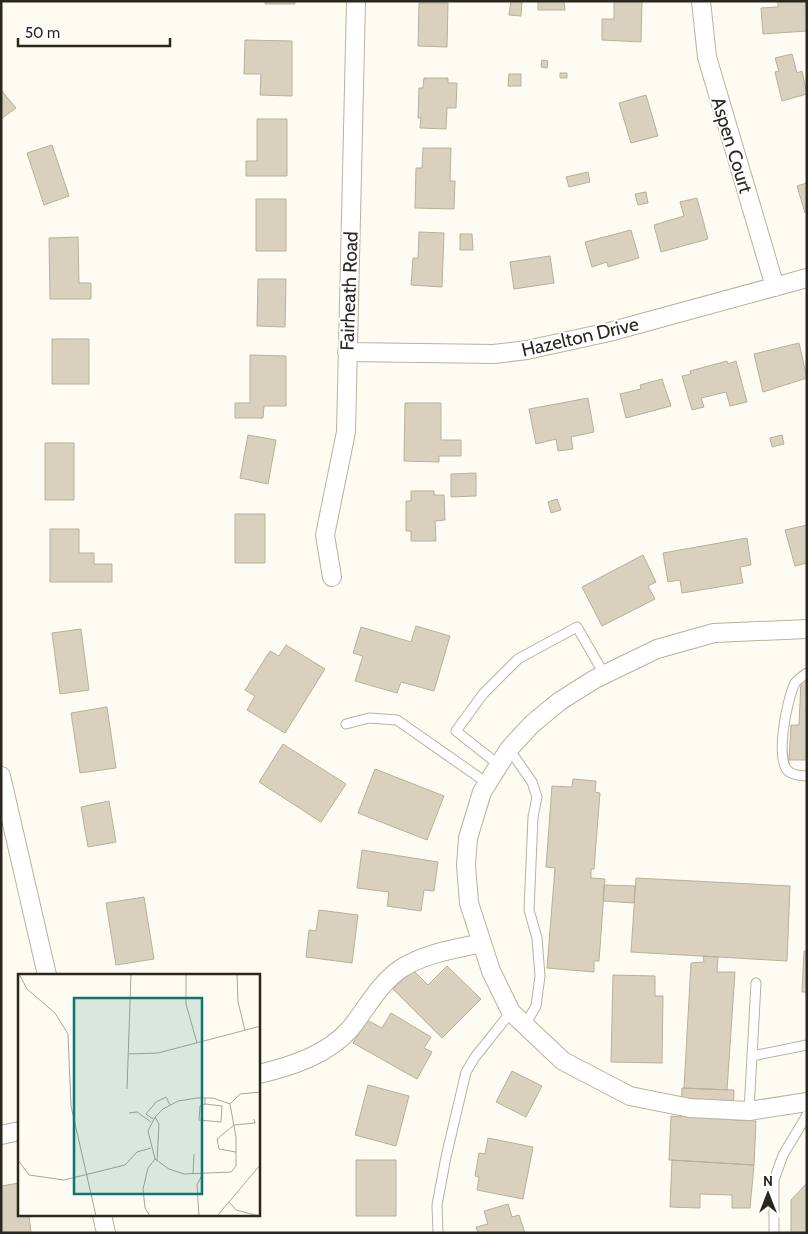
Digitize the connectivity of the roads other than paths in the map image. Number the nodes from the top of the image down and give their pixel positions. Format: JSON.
{"nodes":[{"id":1,"x":356,"y":1,"type":"edge"},
{"id":2,"x":701,"y":1,"type":"edge"},
{"id":3,"x":807,"y":278,"type":"edge"},
{"id":4,"x":774,"y":287,"type":"junction"},
{"id":5,"x":347,"y":352,"type":"junction"},
{"id":6,"x":332,"y":577,"type":"dead end"},
{"id":7,"x":807,"y":629,"type":"edge"},
{"id":8,"x":807,"y":673,"type":"edge"},
{"id":9,"x":604,"y":674,"type":"junction"},
{"id":10,"x":346,"y":724,"type":"dead end"},
{"id":11,"x":509,"y":749,"type":"junction"},
{"id":12,"x":498,"y":765,"type":"junction"},
{"id":13,"x":1,"y":776,"type":"edge"},
{"id":14,"x":807,"y":776,"type":"edge"},
{"id":15,"x":487,"y":783,"type":"junction"},
{"id":16,"x":482,"y":943,"type":"junction"},
{"id":17,"x":47,"y":974,"type":"edge"},
{"id":18,"x":756,"y":983,"type":"dead end"},
{"id":19,"x":511,"y":1012,"type":"junction"},
{"id":20,"x":525,"y":1025,"type":"junction"},
{"id":21,"x":807,"y":1045,"type":"edge"},
{"id":22,"x":752,"y":1056,"type":"junction"},
{"id":23,"x":260,"y":1074,"type":"edge"},
{"id":24,"x":807,"y":1102,"type":"edge"},
{"id":25,"x":750,"y":1112,"type":"junction"},
{"id":26,"x":807,"y":1115,"type":"edge"},
{"id":27,"x":18,"y":1131,"type":"edge"},
{"id":28,"x":1,"y":1135,"type":"edge"},
{"id":29,"x":102,"y":1216,"type":"edge"},
{"id":30,"x":106,"y":1233,"type":"edge"},
{"id":31,"x":438,"y":1233,"type":"edge"},
{"id":32,"x":774,"y":1233,"type":"edge"}],
"edges":[{"from":1,"to":5,"type":"street","name":"Fairheath Road"},
{"from":2,"to":4,"type":"street","name":"Aspen Court"},
{"from":3,"to":4,"type":"street","name":"Hazelton Drive"},
{"from":4,"to":5,"type":"street","name":"Hazelton Drive"},
{"from":5,"to":6,"type":"street","name":"Fairheath Road"},
{"from":7,"to":9,"type":"street"},
{"from":8,"to":14,"type":"lane"},
{"from":9,"to":11,"type":"street"},
{"from":9,"to":12,"type":"lane"},
{"from":10,"to":15,"type":"lane"},
{"from":11,"to":12,"type":"street"},
{"from":11,"to":20,"type":"lane"},
{"from":12,"to":15,"type":"street"},
{"from":13,"to":17,"type":"street"},
{"from":15,"to":16,"type":"street"},
{"from":16,"to":19,"type":"street"},
{"from":16,"to":23,"type":"street"},
{"from":18,"to":22,"type":"lane"},
{"from":19,"to":20,"type":"street"},
{"from":19,"to":31,"type":"lane"},
{"from":20,"to":25,"type":"street"},
{"from":21,"to":22,"type":"lane"},
{"from":22,"to":25,"type":"lane"},
{"from":24,"to":25,"type":"street"},
{"from":26,"to":32,"type":"lane"},
{"from":27,"to":28,"type":"street"},
{"from":29,"to":30,"type":"street"}]}
